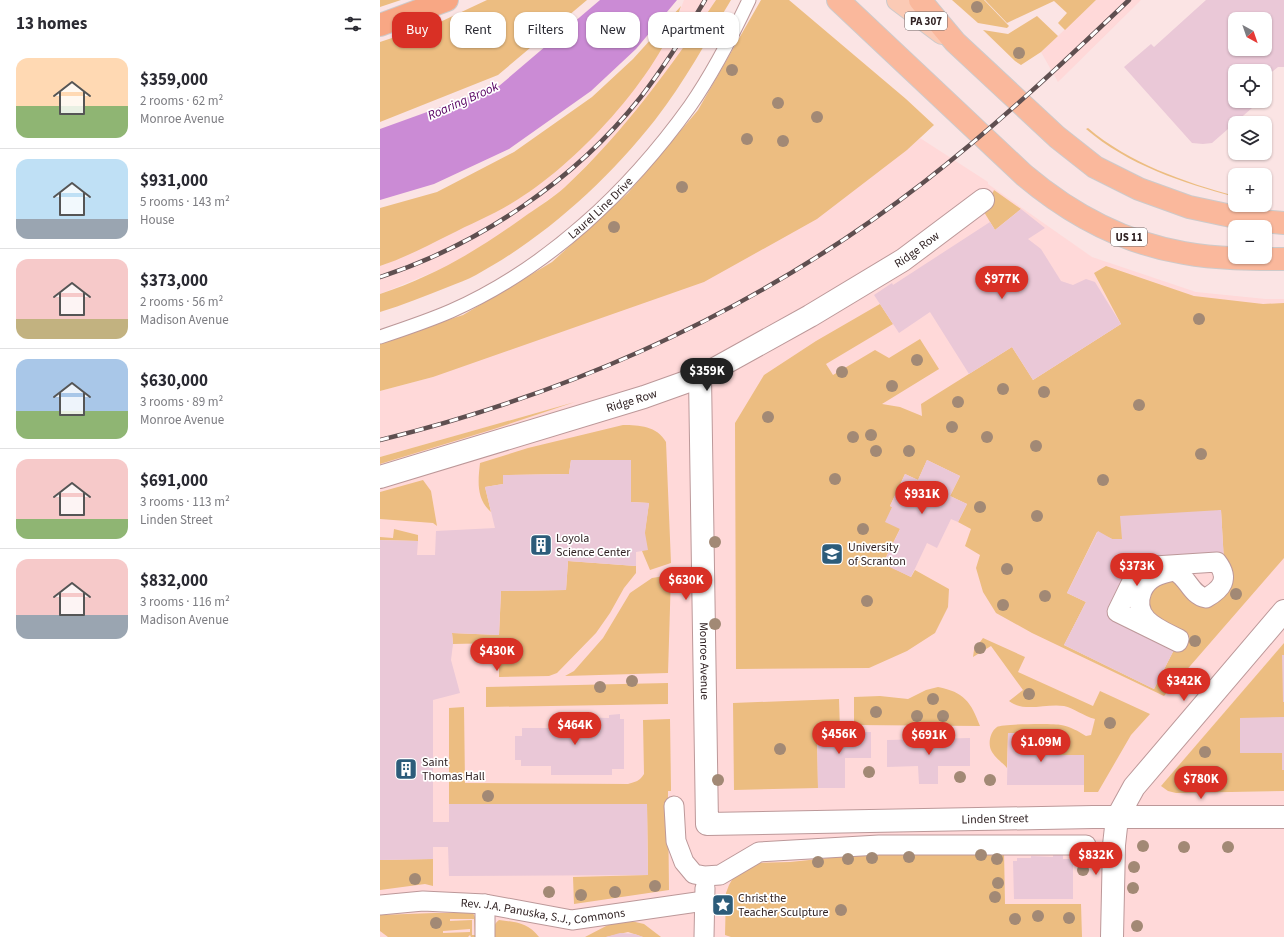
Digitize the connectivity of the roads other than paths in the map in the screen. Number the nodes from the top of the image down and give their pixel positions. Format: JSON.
{"nodes":[{"id":1,"x":447,"y":0,"type":"edge"},
{"id":2,"x":749,"y":0,"type":"edge"},
{"id":3,"x":838,"y":0,"type":"edge"},
{"id":4,"x":898,"y":0,"type":"edge"},
{"id":5,"x":920,"y":0,"type":"edge"},
{"id":6,"x":380,"y":25,"type":"edge"},
{"id":7,"x":955,"y":42,"type":"junction"},
{"id":8,"x":983,"y":200,"type":"dead end"},
{"id":9,"x":1284,"y":223,"type":"edge"},
{"id":10,"x":1284,"y":259,"type":"edge"},
{"id":11,"x":380,"y":337,"type":"edge"},
{"id":12,"x":700,"y":377,"type":"junction"},
{"id":13,"x":380,"y":477,"type":"edge"},
{"id":14,"x":1284,"y":611,"type":"edge"},
{"id":15,"x":1179,"y":639,"type":"joint"},
{"id":16,"x":674,"y":806,"type":"dead end"},
{"id":17,"x":1117,"y":818,"type":"junction"},
{"id":18,"x":1284,"y":818,"type":"edge"},
{"id":19,"x":706,"y":824,"type":"joint"},
{"id":20,"x":1086,"y":845,"type":"dead end"},
{"id":21,"x":705,"y":876,"type":"junction"},
{"id":22,"x":704,"y":901,"type":"junction"},
{"id":23,"x":485,"y":904,"type":"junction"},
{"id":24,"x":380,"y":905,"type":"edge"},
{"id":25,"x":485,"y":937,"type":"edge"},
{"id":26,"x":704,"y":937,"type":"edge"},
{"id":27,"x":1112,"y":937,"type":"edge"}],
"edges":[{"from":1,"to":6,"type":"highway"},
{"from":2,"to":11,"type":"lane","name":"Laurel Line Drive"},
{"from":3,"to":10,"type":"highway","number":"US 11"},
{"from":4,"to":7,"type":"main road","number":"PA 307"},
{"from":5,"to":7,"type":"highway"},
{"from":7,"to":9,"type":"highway"},
{"from":8,"to":12,"type":"street","name":"Ridge Row"},
{"from":12,"to":13,"type":"street","name":"Ridge Row"},
{"from":12,"to":19,"type":"street","name":"Monroe Avenue"},
{"from":14,"to":17,"type":"street"},
{"from":15,"to":15,"type":"street"},
{"from":16,"to":21,"type":"street"},
{"from":17,"to":18,"type":"street","name":"Linden Street"},
{"from":17,"to":19,"type":"street","name":"Linden Street"},
{"from":17,"to":27,"type":"street"},
{"from":20,"to":21,"type":"street"},
{"from":21,"to":22,"type":"street"},
{"from":22,"to":23,"type":"street","name":"Rev. J.A. Panuska, S.J., Commons"},
{"from":22,"to":26,"type":"street"},
{"from":23,"to":24,"type":"street","name":"Rev. J.A. Panuska, S.J., Commons"},
{"from":23,"to":25,"type":"street"}]}
